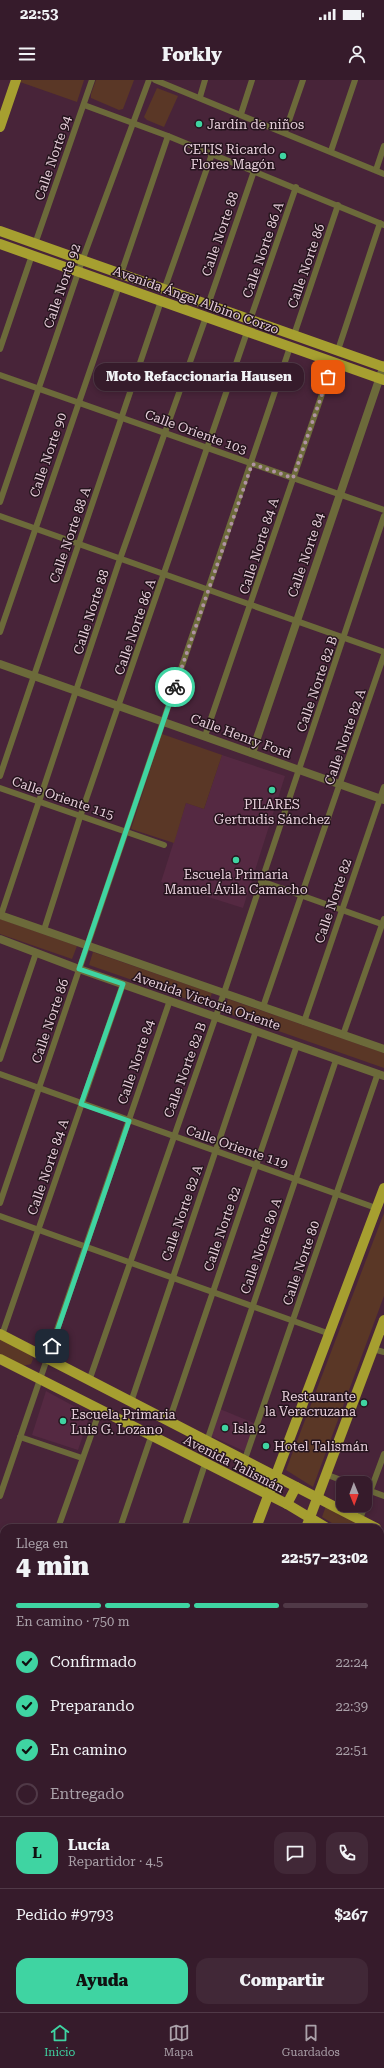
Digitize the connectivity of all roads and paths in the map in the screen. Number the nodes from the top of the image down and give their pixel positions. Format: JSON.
{"nodes":[{"id":1,"x":16,"y":80,"type":"edge"},
{"id":2,"x":92,"y":80,"type":"edge"},
{"id":3,"x":149,"y":80,"type":"edge"},
{"id":4,"x":155,"y":80,"type":"edge"},
{"id":5,"x":205,"y":80,"type":"edge"},
{"id":6,"x":252,"y":80,"type":"edge"},
{"id":7,"x":303,"y":80,"type":"edge"},
{"id":8,"x":355,"y":80,"type":"edge"},
{"id":9,"x":200,"y":97,"type":"junction"},
{"id":10,"x":84,"y":105,"type":"junction"},
{"id":11,"x":241,"y":114,"type":"junction"},
{"id":12,"x":132,"y":122,"type":"junction"},
{"id":13,"x":0,"y":127,"type":"edge"},
{"id":14,"x":285,"y":132,"type":"junction"},
{"id":15,"x":168,"y":136,"type":"junction"},
{"id":16,"x":384,"y":146,"type":"edge"},
{"id":17,"x":331,"y":151,"type":"junction"},
{"id":18,"x":212,"y":154,"type":"junction"},
{"id":19,"x":376,"y":170,"type":"junction"},
{"id":20,"x":254,"y":171,"type":"junction"},
{"id":21,"x":384,"y":174,"type":"edge"},
{"id":22,"x":296,"y":187,"type":"junction"},
{"id":23,"x":338,"y":205,"type":"junction"},
{"id":24,"x":382,"y":224,"type":"edge"},
{"id":25,"x":0,"y":231,"type":"edge"},
{"id":26,"x":0,"y":244,"type":"edge"},
{"id":27,"x":35,"y":244,"type":"junction"},
{"id":28,"x":32,"y":255,"type":"junction"},
{"id":29,"x":82,"y":260,"type":"junction"},
{"id":30,"x":78,"y":272,"type":"junction"},
{"id":31,"x":121,"y":274,"type":"junction"},
{"id":32,"x":119,"y":286,"type":"junction"},
{"id":33,"x":164,"y":290,"type":"junction"},
{"id":34,"x":161,"y":301,"type":"junction"},
{"id":35,"x":208,"y":305,"type":"junction"},
{"id":36,"x":206,"y":317,"type":"junction"},
{"id":37,"x":250,"y":320,"type":"junction"},
{"id":38,"x":247,"y":332,"type":"junction"},
{"id":39,"x":294,"y":335,"type":"junction"},
{"id":40,"x":290,"y":347,"type":"junction"},
{"id":41,"x":0,"y":349,"type":"edge"},
{"id":42,"x":338,"y":350,"type":"junction"},
{"id":43,"x":333,"y":362,"type":"junction"},
{"id":44,"x":384,"y":366,"type":"edge"},
{"id":45,"x":0,"y":375,"type":"edge"},
{"id":46,"x":382,"y":379,"type":"edge"},
{"id":47,"x":38,"y":389,"type":"junction"},
{"id":48,"x":78,"y":403,"type":"junction"},
{"id":49,"x":123,"y":417,"type":"junction"},
{"id":50,"x":165,"y":433,"type":"junction"},
{"id":51,"x":208,"y":447,"type":"junction"},
{"id":52,"x":252,"y":464,"type":"junction"},
{"id":53,"x":293,"y":478,"type":"junction"},
{"id":54,"x":340,"y":494,"type":"junction"},
{"id":55,"x":0,"y":502,"type":"edge"},
{"id":56,"x":384,"y":510,"type":"edge"},
{"id":57,"x":0,"y":516,"type":"edge"},
{"id":58,"x":384,"y":516,"type":"edge"},
{"id":59,"x":35,"y":528,"type":"junction"},
{"id":60,"x":78,"y":544,"type":"junction"},
{"id":61,"x":120,"y":559,"type":"junction"},
{"id":62,"x":164,"y":574,"type":"junction"},
{"id":63,"x":208,"y":590,"type":"junction"},
{"id":64,"x":250,"y":605,"type":"junction"},
{"id":65,"x":297,"y":620,"type":"junction"},
{"id":66,"x":0,"y":632,"type":"edge"},
{"id":67,"x":344,"y":638,"type":"junction"},
{"id":68,"x":384,"y":652,"type":"edge"},
{"id":69,"x":384,"y":655,"type":"edge"},
{"id":70,"x":0,"y":664,"type":"edge"},
{"id":71,"x":34,"y":676,"type":"junction"},
{"id":72,"x":76,"y":691,"type":"junction"},
{"id":73,"x":119,"y":706,"type":"junction"},
{"id":74,"x":163,"y":721,"type":"junction"},
{"id":75,"x":206,"y":736,"type":"junction"},
{"id":76,"x":252,"y":753,"type":"junction"},
{"id":77,"x":299,"y":769,"type":"junction"},
{"id":78,"x":0,"y":776,"type":"edge"},
{"id":79,"x":340,"y":785,"type":"junction"},
{"id":80,"x":384,"y":787,"type":"edge"},
{"id":81,"x":0,"y":788,"type":"edge"},
{"id":82,"x":382,"y":800,"type":"edge"},
{"id":83,"x":39,"y":802,"type":"junction"},
{"id":84,"x":80,"y":817,"type":"junction"},
{"id":85,"x":125,"y":832,"type":"junction"},
{"id":86,"x":164,"y":845,"type":"dead end"},
{"id":87,"x":261,"y":881,"type":"junction"},
{"id":88,"x":301,"y":895,"type":"junction"},
{"id":89,"x":342,"y":910,"type":"junction"},
{"id":90,"x":0,"y":915,"type":"edge"},
{"id":91,"x":383,"y":923,"type":"edge"},
{"id":92,"x":44,"y":930,"type":"junction"},
{"id":93,"x":0,"y":939,"type":"edge"},
{"id":94,"x":87,"y":946,"type":"junction"},
{"id":95,"x":36,"y":953,"type":"junction"},
{"id":96,"x":79,"y":969,"type":"junction"},
{"id":97,"x":123,"y":984,"type":"junction"},
{"id":98,"x":224,"y":993,"type":"junction"},
{"id":99,"x":170,"y":1000,"type":"junction"},
{"id":100,"x":263,"y":1007,"type":"junction"},
{"id":101,"x":216,"y":1016,"type":"junction"},
{"id":102,"x":304,"y":1022,"type":"junction"},
{"id":103,"x":256,"y":1031,"type":"junction"},
{"id":104,"x":343,"y":1035,"type":"junction"},
{"id":105,"x":297,"y":1045,"type":"junction"},
{"id":106,"x":384,"y":1049,"type":"edge"},
{"id":107,"x":0,"y":1059,"type":"edge"},
{"id":108,"x":336,"y":1060,"type":"junction"},
{"id":109,"x":0,"y":1074,"type":"edge"},
{"id":110,"x":381,"y":1075,"type":"edge"},
{"id":111,"x":39,"y":1088,"type":"junction"},
{"id":112,"x":81,"y":1104,"type":"junction"},
{"id":113,"x":129,"y":1121,"type":"junction"},
{"id":114,"x":173,"y":1137,"type":"junction"},
{"id":115,"x":215,"y":1151,"type":"junction"},
{"id":116,"x":255,"y":1165,"type":"junction"},
{"id":117,"x":296,"y":1180,"type":"junction"},
{"id":118,"x":384,"y":1188,"type":"edge"},
{"id":119,"x":336,"y":1194,"type":"junction"},
{"id":120,"x":0,"y":1203,"type":"edge"},
{"id":121,"x":376,"y":1208,"type":"junction"},
{"id":122,"x":0,"y":1216,"type":"edge"},
{"id":123,"x":38,"y":1230,"type":"junction"},
{"id":124,"x":84,"y":1247,"type":"junction"},
{"id":125,"x":131,"y":1263,"type":"junction"},
{"id":126,"x":172,"y":1277,"type":"junction"},
{"id":127,"x":212,"y":1292,"type":"junction"},
{"id":128,"x":252,"y":1306,"type":"junction"},
{"id":129,"x":293,"y":1320,"type":"junction"},
{"id":130,"x":384,"y":1320,"type":"edge"},
{"id":131,"x":330,"y":1334,"type":"junction"},
{"id":132,"x":1,"y":1335,"type":"edge"},
{"id":133,"x":373,"y":1349,"type":"junction"},
{"id":134,"x":384,"y":1352,"type":"edge"},
{"id":135,"x":0,"y":1359,"type":"edge"},
{"id":136,"x":47,"y":1360,"type":"junction"},
{"id":137,"x":40,"y":1378,"type":"junction"},
{"id":138,"x":90,"y":1381,"type":"junction"},
{"id":139,"x":131,"y":1402,"type":"junction"},
{"id":140,"x":100,"y":1410,"type":"junction"},
{"id":141,"x":169,"y":1421,"type":"junction"},
{"id":142,"x":152,"y":1436,"type":"junction"},
{"id":143,"x":20,"y":1438,"type":"junction"},
{"id":144,"x":208,"y":1441,"type":"junction"},
{"id":145,"x":384,"y":1454,"type":"edge"},
{"id":146,"x":82,"y":1458,"type":"junction"},
{"id":147,"x":245,"y":1459,"type":"junction"},
{"id":148,"x":205,"y":1464,"type":"junction"},
{"id":149,"x":325,"y":1474,"type":"junction"},
{"id":150,"x":276,"y":1476,"type":"junction"},
{"id":151,"x":336,"y":1478,"type":"edge"},
{"id":152,"x":372,"y":1481,"type":"edge"},
{"id":153,"x":296,"y":1487,"type":"junction"},
{"id":154,"x":372,"y":1492,"type":"edge"},
{"id":155,"x":268,"y":1495,"type":"junction"},
{"id":156,"x":0,"y":1496,"type":"edge"},
{"id":157,"x":384,"y":1496,"type":"edge"},
{"id":158,"x":316,"y":1497,"type":"junction"},
{"id":159,"x":287,"y":1504,"type":"junction"},
{"id":160,"x":362,"y":1512,"type":"edge"},
{"id":161,"x":310,"y":1517,"type":"junction"},
{"id":162,"x":360,"y":1519,"type":"junction"},
{"id":163,"x":59,"y":1524,"type":"edge"},
{"id":164,"x":121,"y":1524,"type":"edge"},
{"id":165,"x":185,"y":1524,"type":"edge"},
{"id":166,"x":257,"y":1524,"type":"edge"},
{"id":167,"x":307,"y":1524,"type":"edge"},
{"id":168,"x":321,"y":1524,"type":"edge"},
{"id":169,"x":369,"y":1524,"type":"edge"}],
"edges":[{"from":1,"to":13,"type":"main road"},
{"from":2,"to":10,"type":"street","name":"Calle Norte 94"},
{"from":3,"to":12,"type":"street","name":"Calle Norte 92"},
{"from":4,"to":9,"type":"street"},
{"from":5,"to":9,"type":"street"},
{"from":6,"to":11,"type":"street"},
{"from":7,"to":14,"type":"street"},
{"from":8,"to":17,"type":"street"},
{"from":9,"to":11,"type":"street"},
{"from":10,"to":12,"type":"street"},
{"from":10,"to":27,"type":"street","name":"Calle Norte 94"},
{"from":11,"to":14,"type":"street"},
{"from":12,"to":15,"type":"street"},
{"from":12,"to":29,"type":"street","name":"Calle Norte 92"},
{"from":14,"to":17,"type":"street"},
{"from":15,"to":18,"type":"street"},
{"from":15,"to":31,"type":"street"},
{"from":16,"to":19,"type":"street"},
{"from":17,"to":19,"type":"street"},
{"from":18,"to":20,"type":"street"},
{"from":18,"to":33,"type":"street"},
{"from":19,"to":21,"type":"street"},
{"from":20,"to":22,"type":"street"},
{"from":20,"to":35,"type":"street","name":"Calle Norte 88"},
{"from":22,"to":23,"type":"street"},
{"from":22,"to":37,"type":"street","name":"Calle Norte 86 A"},
{"from":23,"to":24,"type":"street"},
{"from":23,"to":39,"type":"street","name":"Calle Norte 86"},
{"from":24,"to":42,"type":"street"},
{"from":25,"to":27,"type":"main road","name":"Avenida Ángel Albino Corzo"},
{"from":26,"to":28,"type":"main road","name":"Avenida Ángel Albino Corzo"},
{"from":27,"to":29,"type":"main road","name":"Avenida Ángel Albino Corzo"},
{"from":28,"to":30,"type":"main road","name":"Avenida Ángel Albino Corzo"},
{"from":28,"to":41,"type":"street"},
{"from":29,"to":30,"type":"street","name":"Calle Norte 92"},
{"from":29,"to":31,"type":"main road","name":"Avenida Ángel Albino Corzo"},
{"from":30,"to":32,"type":"main road","name":"Avenida Ángel Albino Corzo"},
{"from":30,"to":47,"type":"street","name":"Calle Norte 92"},
{"from":31,"to":33,"type":"main road","name":"Avenida Ángel Albino Corzo"},
{"from":32,"to":34,"type":"main road","name":"Avenida Ángel Albino Corzo"},
{"from":32,"to":48,"type":"street","name":"Calle Norte 90"},
{"from":33,"to":35,"type":"main road","name":"Avenida Ángel Albino Corzo"},
{"from":34,"to":36,"type":"main road","name":"Avenida Ángel Albino Corzo"},
{"from":34,"to":49,"type":"street","name":"Calle Norte 88 A"},
{"from":35,"to":37,"type":"main road","name":"Avenida Ángel Albino Corzo"},
{"from":36,"to":38,"type":"main road","name":"Avenida Ángel Albino Corzo"},
{"from":36,"to":50,"type":"street","name":"Calle Norte 88"},
{"from":37,"to":39,"type":"main road","name":"Avenida Ángel Albino Corzo"},
{"from":38,"to":40,"type":"main road","name":"Avenida Ángel Albino Corzo"},
{"from":38,"to":51,"type":"street","name":"Calle Norte 86 A"},
{"from":39,"to":42,"type":"main road","name":"Avenida Ángel Albino Corzo"},
{"from":40,"to":43,"type":"main road","name":"Avenida Ángel Albino Corzo"},
{"from":40,"to":52,"type":"street","name":"Calle Norte 86"},
{"from":42,"to":44,"type":"main road","name":"Avenida Ángel Albino Corzo"},
{"from":43,"to":46,"type":"main road","name":"Avenida Ángel Albino Corzo"},
{"from":43,"to":53,"type":"street","name":"Calle Norte 84 A"},
{"from":44,"to":46,"type":"street","name":"Calle Norte 84"},
{"from":45,"to":47,"type":"street","name":"Calle Oriente 103"},
{"from":46,"to":54,"type":"street","name":"Calle Norte 84"},
{"from":47,"to":48,"type":"street","name":"Calle Oriente 103"},
{"from":47,"to":55,"type":"street","name":"Calle Norte 92"},
{"from":48,"to":49,"type":"street","name":"Calle Oriente 103"},
{"from":48,"to":59,"type":"street","name":"Calle Norte 90"},
{"from":49,"to":50,"type":"street","name":"Calle Oriente 103"},
{"from":49,"to":60,"type":"street","name":"Calle Norte 88 A"},
{"from":50,"to":51,"type":"street","name":"Calle Oriente 103"},
{"from":50,"to":61,"type":"street","name":"Calle Norte 88"},
{"from":51,"to":52,"type":"street","name":"Calle Oriente 103"},
{"from":51,"to":62,"type":"street","name":"Calle Norte 86 A"},
{"from":52,"to":53,"type":"street","name":"Calle Oriente 103"},
{"from":52,"to":63,"type":"street","name":"Calle Norte 86"},
{"from":53,"to":54,"type":"street","name":"Calle Oriente 103"},
{"from":53,"to":64,"type":"street","name":"Calle Norte 84 A"},
{"from":54,"to":56,"type":"street","name":"Calle Oriente 103"},
{"from":54,"to":65,"type":"street","name":"Calle Norte 84"},
{"from":57,"to":59,"type":"street"},
{"from":58,"to":67,"type":"street","name":"Calle Norte 82 B"},
{"from":59,"to":60,"type":"street"},
{"from":59,"to":66,"type":"street","name":"Calle Norte 90"},
{"from":60,"to":61,"type":"street"},
{"from":60,"to":71,"type":"street","name":"Calle Norte 88 A"},
{"from":61,"to":62,"type":"street"},
{"from":61,"to":72,"type":"street","name":"Calle Norte 88"},
{"from":62,"to":63,"type":"street"},
{"from":62,"to":73,"type":"street","name":"Calle Norte 86 A"},
{"from":63,"to":64,"type":"street"},
{"from":63,"to":74,"type":"street","name":"Calle Norte 86"},
{"from":64,"to":65,"type":"street"},
{"from":64,"to":75,"type":"street","name":"Calle Norte 84 A"},
{"from":65,"to":67,"type":"street"},
{"from":65,"to":76,"type":"street","name":"Calle Norte 84"},
{"from":67,"to":68,"type":"street"},
{"from":67,"to":77,"type":"street","name":"Calle Norte 82 B"},
{"from":69,"to":79,"type":"street","name":"Calle Norte 82 A"},
{"from":70,"to":71,"type":"street","name":"Calle Henry Ford"},
{"from":71,"to":72,"type":"street","name":"Calle Henry Ford"},
{"from":71,"to":78,"type":"street","name":"Calle Norte 88 A"},
{"from":72,"to":73,"type":"street","name":"Calle Henry Ford"},
{"from":72,"to":83,"type":"street","name":"Calle Norte 88"},
{"from":73,"to":74,"type":"street","name":"Calle Henry Ford"},
{"from":73,"to":84,"type":"street","name":"Calle Norte 86 A"},
{"from":74,"to":75,"type":"street","name":"Calle Henry Ford"},
{"from":74,"to":85,"type":"street","name":"Calle Norte 86"},
{"from":75,"to":76,"type":"street","name":"Calle Henry Ford"},
{"from":76,"to":77,"type":"street","name":"Calle Henry Ford"},
{"from":77,"to":79,"type":"street","name":"Calle Henry Ford"},
{"from":77,"to":87,"type":"street","name":"Calle Norte 82 B"},
{"from":79,"to":82,"type":"street","name":"Calle Henry Ford"},
{"from":79,"to":88,"type":"street","name":"Calle Norte 82 A"},
{"from":80,"to":82,"type":"street","name":"Calle Norte 82"},
{"from":81,"to":83,"type":"street","name":"Calle Oriente 115"},
{"from":82,"to":89,"type":"street","name":"Calle Norte 82"},
{"from":83,"to":84,"type":"street","name":"Calle Oriente 115"},
{"from":83,"to":90,"type":"street","name":"Calle Norte 88"},
{"from":84,"to":85,"type":"street","name":"Calle Oriente 115"},
{"from":84,"to":92,"type":"street","name":"Calle Norte 86 A"},
{"from":85,"to":86,"type":"street","name":"Calle Oriente 115"},
{"from":85,"to":94,"type":"street","name":"Calle Norte 86"},
{"from":87,"to":88,"type":"street"},
{"from":87,"to":98,"type":"street","name":"Calle Norte 82 B"},
{"from":88,"to":89,"type":"street"},
{"from":88,"to":100,"type":"street","name":"Calle Norte 82 A"},
{"from":89,"to":91,"type":"street"},
{"from":89,"to":102,"type":"street","name":"Calle Norte 82"},
{"from":90,"to":92,"type":"street","name":"Avenida Victoria Oriente"},
{"from":91,"to":104,"type":"street"},
{"from":92,"to":94,"type":"street","name":"Avenida Victoria Oriente"},
{"from":93,"to":95,"type":"street","name":"Avenida Victoria Oriente"},
{"from":94,"to":96,"type":"street","name":"Calle Norte 86"},
{"from":94,"to":98,"type":"street","name":"Avenida Victoria Oriente"},
{"from":95,"to":96,"type":"street","name":"Avenida Victoria Oriente"},
{"from":95,"to":107,"type":"street"},
{"from":96,"to":97,"type":"street","name":"Avenida Victoria Oriente"},
{"from":96,"to":111,"type":"street","name":"Calle Norte 86"},
{"from":97,"to":99,"type":"street","name":"Avenida Victoria Oriente"},
{"from":97,"to":112,"type":"street","name":"Calle Norte 84 A"},
{"from":98,"to":100,"type":"street","name":"Avenida Victoria Oriente"},
{"from":98,"to":101,"type":"street","name":"Calle Norte 82 B"},
{"from":99,"to":101,"type":"street","name":"Avenida Victoria Oriente"},
{"from":99,"to":113,"type":"street","name":"Calle Norte 84"},
{"from":100,"to":102,"type":"street","name":"Avenida Victoria Oriente"},
{"from":101,"to":103,"type":"street","name":"Avenida Victoria Oriente"},
{"from":101,"to":114,"type":"street","name":"Calle Norte 82 B"},
{"from":102,"to":104,"type":"street","name":"Avenida Victoria Oriente"},
{"from":103,"to":105,"type":"street","name":"Avenida Victoria Oriente"},
{"from":103,"to":115,"type":"street","name":"Calle Norte 82 A"},
{"from":104,"to":106,"type":"street","name":"Avenida Victoria Oriente"},
{"from":105,"to":108,"type":"street","name":"Avenida Victoria Oriente"},
{"from":105,"to":116,"type":"street","name":"Calle Norte 82"},
{"from":108,"to":110,"type":"street","name":"Avenida Victoria Oriente"},
{"from":108,"to":117,"type":"street","name":"Calle Norte 80 A"},
{"from":109,"to":111,"type":"street","name":"Calle Oriente 119"},
{"from":110,"to":119,"type":"street","name":"Calle Norte 80"},
{"from":111,"to":112,"type":"street","name":"Calle Oriente 119"},
{"from":111,"to":120,"type":"street","name":"Calle Norte 86"},
{"from":112,"to":113,"type":"street","name":"Calle Oriente 119"},
{"from":112,"to":123,"type":"street","name":"Calle Norte 84 A"},
{"from":113,"to":114,"type":"street","name":"Calle Oriente 119"},
{"from":113,"to":124,"type":"street","name":"Calle Norte 84"},
{"from":114,"to":115,"type":"street","name":"Calle Oriente 119"},
{"from":114,"to":125,"type":"street","name":"Calle Norte 82 B"},
{"from":115,"to":116,"type":"street","name":"Calle Oriente 119"},
{"from":115,"to":126,"type":"street","name":"Calle Norte 82 A"},
{"from":116,"to":117,"type":"street","name":"Calle Oriente 119"},
{"from":116,"to":127,"type":"street","name":"Calle Norte 82"},
{"from":117,"to":119,"type":"street","name":"Calle Oriente 119"},
{"from":117,"to":128,"type":"street","name":"Calle Norte 80 A"},
{"from":118,"to":121,"type":"main road"},
{"from":119,"to":121,"type":"street","name":"Calle Oriente 119"},
{"from":119,"to":129,"type":"street","name":"Calle Norte 80"},
{"from":121,"to":131,"type":"main road"},
{"from":122,"to":123,"type":"street"},
{"from":123,"to":124,"type":"street"},
{"from":123,"to":132,"type":"street","name":"Calle Norte 84 A"},
{"from":124,"to":125,"type":"street"},
{"from":124,"to":136,"type":"street","name":"Calle Norte 84"},
{"from":125,"to":126,"type":"street"},
{"from":125,"to":138,"type":"street","name":"Calle Norte 82 B"},
{"from":126,"to":127,"type":"street"},
{"from":126,"to":139,"type":"street","name":"Calle Norte 82 A"},
{"from":127,"to":128,"type":"street"},
{"from":127,"to":141,"type":"street","name":"Calle Norte 82"},
{"from":128,"to":129,"type":"street"},
{"from":128,"to":144,"type":"street","name":"Calle Norte 80 A"},
{"from":129,"to":131,"type":"street"},
{"from":129,"to":147,"type":"street","name":"Calle Norte 80"},
{"from":130,"to":133,"type":"main road"},
{"from":131,"to":150,"type":"main road"},
{"from":132,"to":136,"type":"main road","name":"Avenida Talismán"},
{"from":133,"to":134,"type":"street"},
{"from":133,"to":149,"type":"main road"},
{"from":135,"to":137,"type":"main road","name":"Avenida Talismán"},
{"from":136,"to":137,"type":"street","name":"Calle Norte 84"},
{"from":136,"to":138,"type":"main road","name":"Avenida Talismán"},
{"from":137,"to":140,"type":"main road","name":"Avenida Talismán"},
{"from":137,"to":143,"type":"street","name":"Calle Norte 84"},
{"from":138,"to":139,"type":"main road","name":"Avenida Talismán"},
{"from":139,"to":141,"type":"main road","name":"Avenida Talismán"},
{"from":140,"to":142,"type":"main road","name":"Avenida Talismán"},
{"from":140,"to":146,"type":"street"},
{"from":141,"to":144,"type":"main road","name":"Avenida Talismán"},
{"from":142,"to":148,"type":"main road","name":"Avenida Talismán"},
{"from":142,"to":164,"type":"street"},
{"from":143,"to":146,"type":"street"},
{"from":143,"to":156,"type":"street","name":"Calle Norte 84"},
{"from":144,"to":147,"type":"main road","name":"Avenida Talismán"},
{"from":145,"to":152,"type":"street"},
{"from":146,"to":163,"type":"street"},
{"from":147,"to":150,"type":"main road","name":"Avenida Talismán"},
{"from":148,"to":155,"type":"main road","name":"Avenida Talismán"},
{"from":148,"to":165,"type":"street"},
{"from":149,"to":151,"type":"street"},
{"from":149,"to":158,"type":"main road"},
{"from":150,"to":153,"type":"main road","name":"Avenida Talismán"},
{"from":150,"to":155,"type":"main road"},
{"from":153,"to":158,"type":"main road","name":"Avenida Talismán"},
{"from":153,"to":159,"type":"main road"},
{"from":154,"to":157,"type":"street"},
{"from":155,"to":159,"type":"main road","name":"Avenida Talismán"},
{"from":155,"to":166,"type":"main road"},
{"from":158,"to":161,"type":"main road"},
{"from":158,"to":162,"type":"main road","name":"Avenida Talismán"},
{"from":159,"to":161,"type":"main road","name":"Avenida Talismán"},
{"from":160,"to":162,"type":"street"},
{"from":161,"to":167,"type":"main road"},
{"from":161,"to":168,"type":"main road","name":"Avenida Talismán"},
{"from":162,"to":169,"type":"main road","name":"Avenida Talismán"}]}
